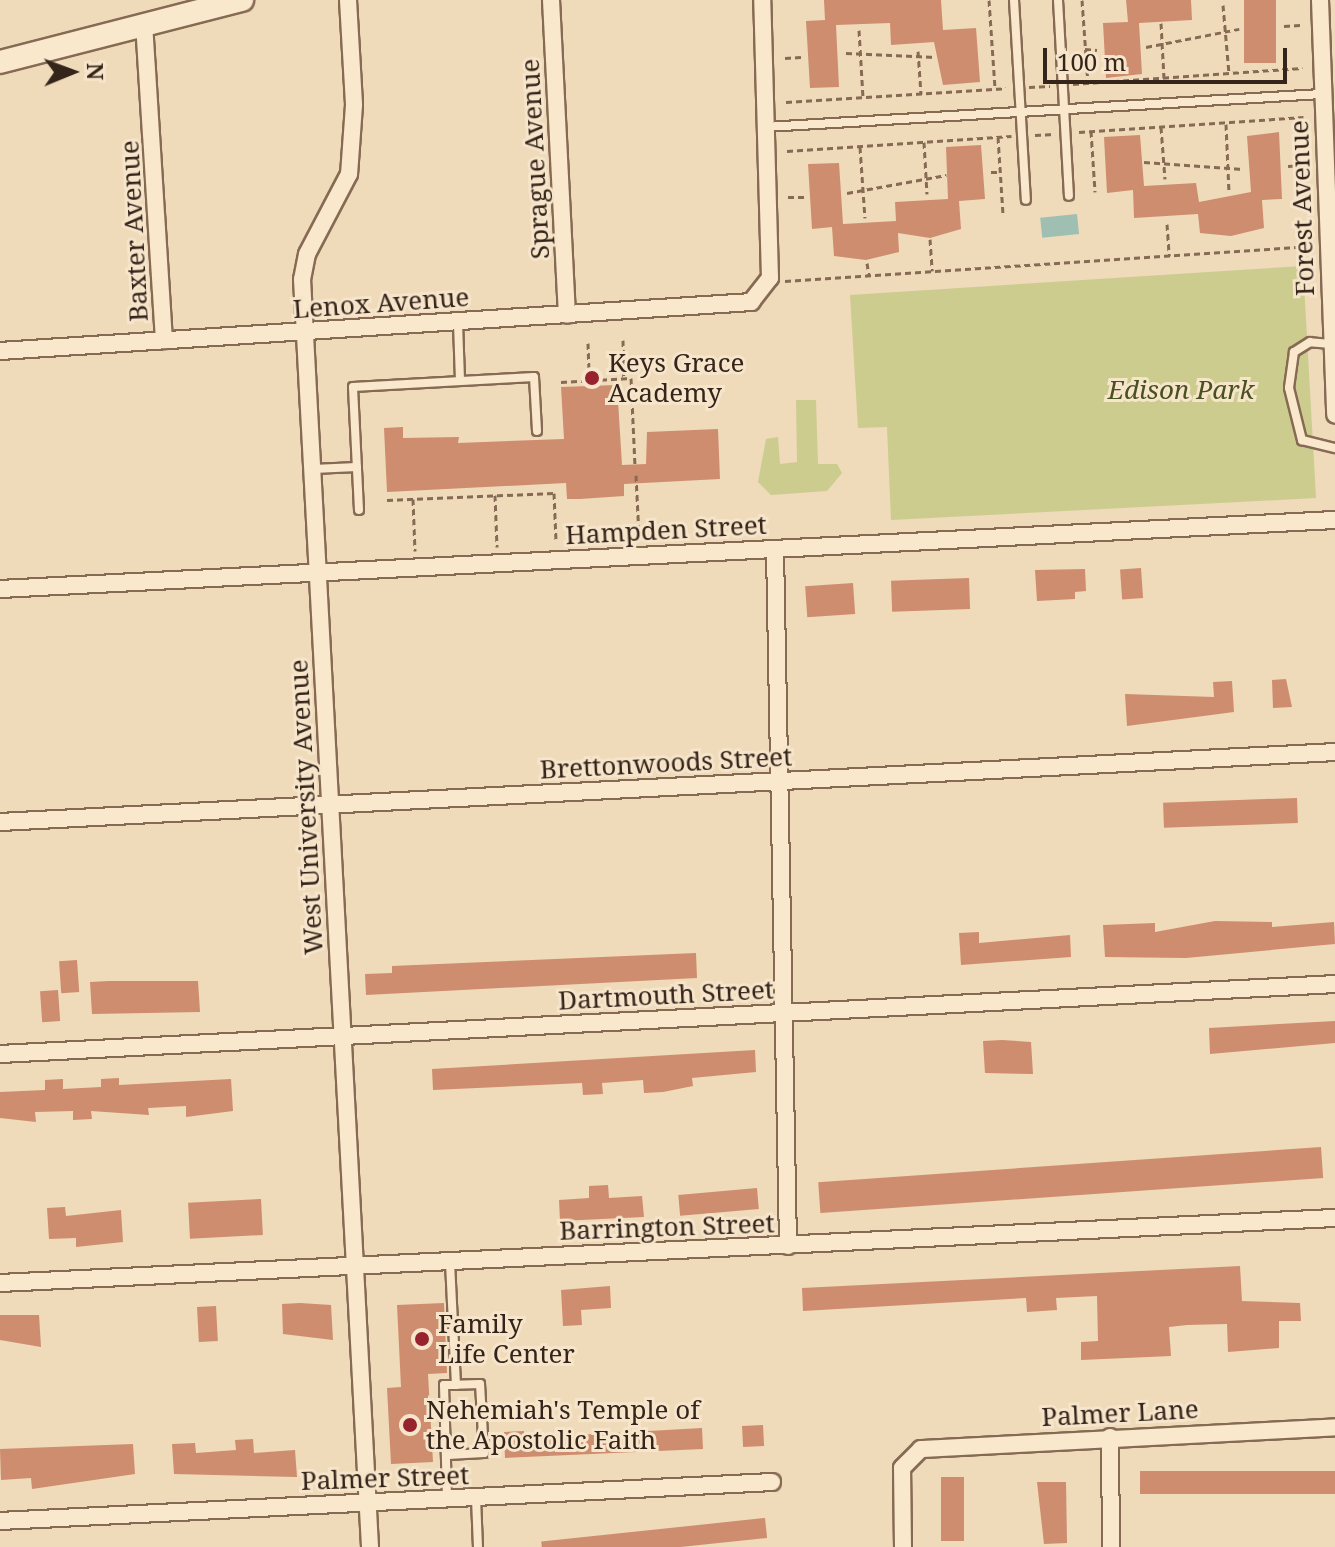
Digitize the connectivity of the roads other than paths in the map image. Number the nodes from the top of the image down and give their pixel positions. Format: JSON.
{"nodes":[{"id":1,"x":242,"y":0,"type":"edge"},
{"id":2,"x":348,"y":0,"type":"edge"},
{"id":3,"x":551,"y":0,"type":"edge"},
{"id":4,"x":762,"y":0,"type":"edge"},
{"id":5,"x":1014,"y":0,"type":"edge"},
{"id":6,"x":1058,"y":0,"type":"edge"},
{"id":7,"x":1320,"y":0,"type":"edge"},
{"id":8,"x":144,"y":23,"type":"junction"},
{"id":9,"x":1328,"y":51,"type":"edge"},
{"id":10,"x":0,"y":62,"type":"edge"},
{"id":11,"x":1322,"y":94,"type":"junction"},
{"id":12,"x":1064,"y":108,"type":"junction"},
{"id":13,"x":1022,"y":110,"type":"junction"},
{"id":14,"x":765,"y":127,"type":"junction"},
{"id":15,"x":1069,"y":196,"type":"dead end"},
{"id":16,"x":1026,"y":200,"type":"dead end"},
{"id":17,"x":1331,"y":266,"type":"edge"},
{"id":18,"x":567,"y":315,"type":"junction"},
{"id":19,"x":458,"y":323,"type":"junction"},
{"id":20,"x":304,"y":332,"type":"junction"},
{"id":21,"x":164,"y":340,"type":"junction"},
{"id":22,"x":1331,"y":344,"type":"junction"},
{"id":23,"x":0,"y":351,"type":"edge"},
{"id":24,"x":460,"y":381,"type":"junction"},
{"id":25,"x":1335,"y":415,"type":"edge"},
{"id":26,"x":537,"y":431,"type":"dead end"},
{"id":27,"x":1335,"y":448,"type":"edge"},
{"id":28,"x":357,"y":467,"type":"junction"},
{"id":29,"x":312,"y":469,"type":"junction"},
{"id":30,"x":359,"y":510,"type":"dead end"},
{"id":31,"x":1335,"y":520,"type":"edge"},
{"id":32,"x":775,"y":549,"type":"junction"},
{"id":33,"x":318,"y":573,"type":"junction"},
{"id":34,"x":0,"y":589,"type":"edge"},
{"id":35,"x":1335,"y":752,"type":"edge"},
{"id":36,"x":780,"y":781,"type":"junction"},
{"id":37,"x":330,"y":804,"type":"junction"},
{"id":38,"x":0,"y":822,"type":"edge"},
{"id":39,"x":1335,"y":984,"type":"edge"},
{"id":40,"x":785,"y":1012,"type":"junction"},
{"id":41,"x":342,"y":1036,"type":"junction"},
{"id":42,"x":0,"y":1054,"type":"edge"},
{"id":43,"x":1335,"y":1218,"type":"edge"},
{"id":44,"x":788,"y":1246,"type":"junction"},
{"id":45,"x":450,"y":1260,"type":"junction"},
{"id":46,"x":355,"y":1265,"type":"junction"},
{"id":47,"x":0,"y":1283,"type":"edge"},
{"id":48,"x":456,"y":1385,"type":"junction"},
{"id":49,"x":1335,"y":1427,"type":"edge"},
{"id":50,"x":1110,"y":1437,"type":"junction"},
{"id":51,"x":448,"y":1455,"type":"junction"},
{"id":52,"x":772,"y":1482,"type":"dead end"},
{"id":53,"x":476,"y":1498,"type":"junction"},
{"id":54,"x":447,"y":1500,"type":"junction"},
{"id":55,"x":367,"y":1502,"type":"junction"},
{"id":56,"x":0,"y":1521,"type":"edge"},
{"id":57,"x":370,"y":1547,"type":"edge"},
{"id":58,"x":478,"y":1547,"type":"edge"},
{"id":59,"x":903,"y":1547,"type":"edge"},
{"id":60,"x":1111,"y":1547,"type":"edge"}],
"edges":[{"from":1,"to":8,"type":"main road"},
{"from":2,"to":20,"type":"street","name":"West University Avenue"},
{"from":3,"to":18,"type":"street","name":"Sprague Avenue"},
{"from":4,"to":14,"type":"street"},
{"from":5,"to":13,"type":"lane"},
{"from":6,"to":12,"type":"lane"},
{"from":7,"to":9,"type":"street","name":"Forest Avenue"},
{"from":8,"to":10,"type":"main road"},
{"from":8,"to":21,"type":"street","name":"Baxter Avenue"},
{"from":9,"to":11,"type":"street","name":"Forest Avenue"},
{"from":11,"to":12,"type":"lane"},
{"from":11,"to":17,"type":"street","name":"Forest Avenue"},
{"from":12,"to":13,"type":"lane"},
{"from":12,"to":15,"type":"lane"},
{"from":13,"to":14,"type":"lane"},
{"from":13,"to":16,"type":"lane"},
{"from":14,"to":18,"type":"street","name":"Lenox Avenue"},
{"from":17,"to":22,"type":"street","name":"Forest Avenue"},
{"from":18,"to":19,"type":"street","name":"Lenox Avenue"},
{"from":19,"to":20,"type":"street","name":"Lenox Avenue"},
{"from":19,"to":24,"type":"lane"},
{"from":20,"to":21,"type":"street","name":"Lenox Avenue"},
{"from":20,"to":29,"type":"street","name":"West University Avenue"},
{"from":21,"to":23,"type":"street","name":"Lenox Avenue"},
{"from":22,"to":25,"type":"street","name":"Forest Avenue"},
{"from":22,"to":27,"type":"lane"},
{"from":24,"to":26,"type":"lane"},
{"from":24,"to":28,"type":"lane"},
{"from":28,"to":29,"type":"lane"},
{"from":28,"to":30,"type":"lane"},
{"from":29,"to":33,"type":"street","name":"West University Avenue"},
{"from":31,"to":32,"type":"street","name":"Hampden Street"},
{"from":32,"to":33,"type":"street","name":"Hampden Street"},
{"from":32,"to":36,"type":"street"},
{"from":33,"to":34,"type":"street","name":"Hampden Street"},
{"from":33,"to":37,"type":"street","name":"West University Avenue"},
{"from":35,"to":36,"type":"street","name":"Brettonwoods Street"},
{"from":36,"to":37,"type":"street","name":"Brettonwoods Street"},
{"from":36,"to":40,"type":"street"},
{"from":37,"to":38,"type":"street","name":"Brettonwoods Street"},
{"from":37,"to":41,"type":"street","name":"West University Avenue"},
{"from":39,"to":40,"type":"street","name":"Dartmouth Street"},
{"from":40,"to":41,"type":"street","name":"Dartmouth Street"},
{"from":40,"to":44,"type":"street"},
{"from":41,"to":42,"type":"street","name":"Dartmouth Street"},
{"from":41,"to":46,"type":"street","name":"West University Avenue"},
{"from":43,"to":44,"type":"street","name":"Barrington Street"},
{"from":44,"to":45,"type":"street","name":"Barrington Street"},
{"from":45,"to":46,"type":"street","name":"Barrington Street"},
{"from":45,"to":48,"type":"lane"},
{"from":46,"to":47,"type":"street","name":"Barrington Street"},
{"from":46,"to":55,"type":"street","name":"West University Avenue"},
{"from":48,"to":51,"type":"lane"},
{"from":48,"to":51,"type":"lane"},
{"from":49,"to":50,"type":"street","name":"Palmer Lane"},
{"from":50,"to":59,"type":"street","name":"Palmer Lane"},
{"from":50,"to":60,"type":"street"},
{"from":51,"to":54,"type":"lane"},
{"from":52,"to":53,"type":"street","name":"Palmer Street"},
{"from":53,"to":54,"type":"street","name":"Palmer Street"},
{"from":53,"to":58,"type":"lane"},
{"from":54,"to":55,"type":"street","name":"Palmer Street"},
{"from":55,"to":56,"type":"street","name":"Palmer Street"},
{"from":55,"to":57,"type":"street","name":"West University Avenue"}]}
